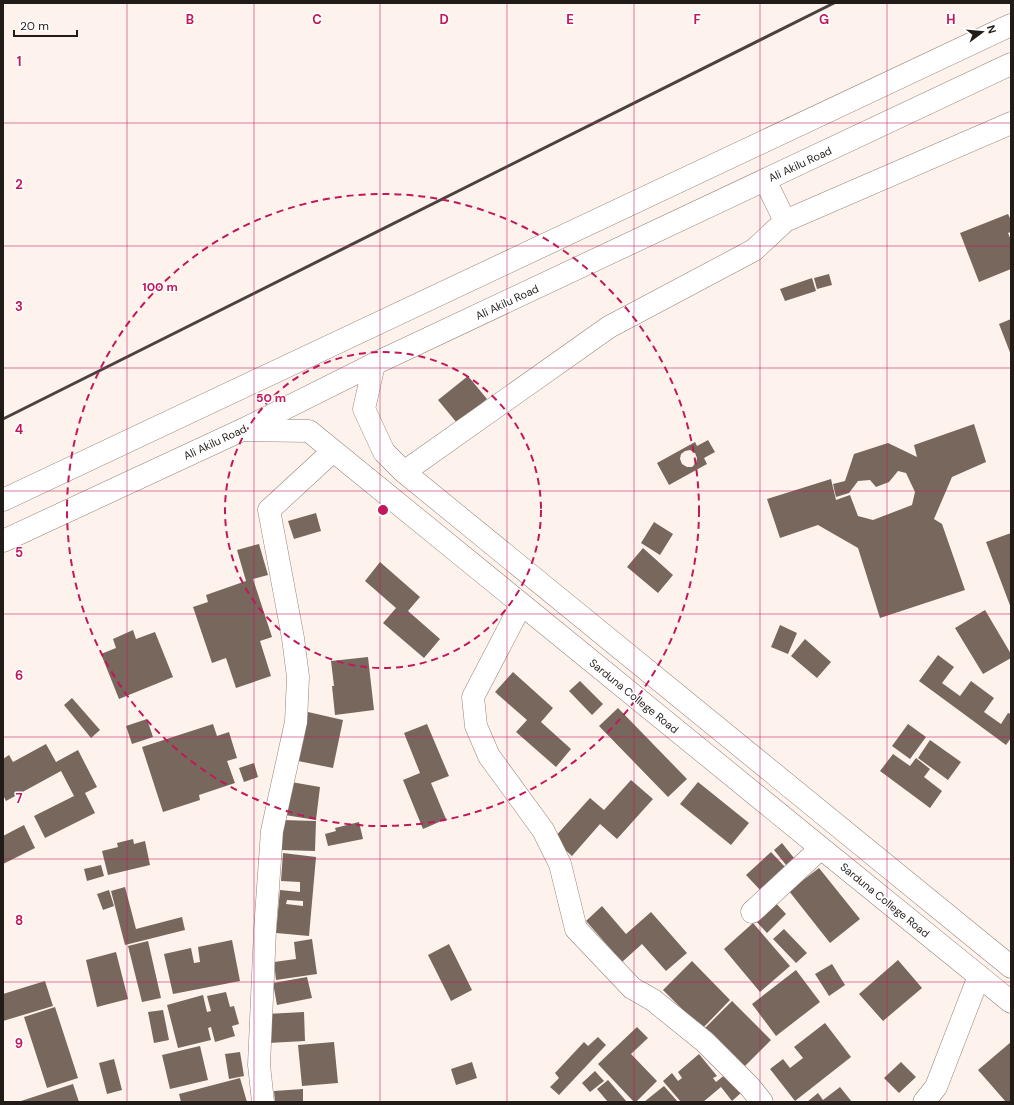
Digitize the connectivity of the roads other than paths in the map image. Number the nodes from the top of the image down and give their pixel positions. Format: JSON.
{"nodes":[{"id":1,"x":1011,"y":25,"type":"edge"},
{"id":2,"x":1011,"y":64,"type":"edge"},
{"id":3,"x":1011,"y":123,"type":"edge"},
{"id":4,"x":765,"y":180,"type":"junction"},
{"id":5,"x":785,"y":222,"type":"junction"},
{"id":6,"x":374,"y":364,"type":"junction"},
{"id":7,"x":242,"y":430,"type":"junction"},
{"id":8,"x":333,"y":451,"type":"junction"},
{"id":9,"x":404,"y":472,"type":"junction"},
{"id":10,"x":3,"y":500,"type":"edge"},
{"id":11,"x":3,"y":541,"type":"edge"},
{"id":12,"x":521,"y":605,"type":"junction"},
{"id":13,"x":821,"y":848,"type":"junction"},
{"id":14,"x":752,"y":912,"type":"dead end"},
{"id":15,"x":1011,"y":968,"type":"edge"},
{"id":16,"x":979,"y":976,"type":"junction"},
{"id":17,"x":1011,"y":1002,"type":"edge"},
{"id":18,"x":263,"y":1102,"type":"edge"},
{"id":19,"x":762,"y":1102,"type":"edge"},
{"id":20,"x":924,"y":1102,"type":"edge"}],
"edges":[{"from":1,"to":10,"type":"street"},
{"from":2,"to":4,"type":"street","name":"Ali Akilu Road"},
{"from":3,"to":5,"type":"street"},
{"from":4,"to":5,"type":"street"},
{"from":4,"to":6,"type":"street","name":"Ali Akilu Road"},
{"from":5,"to":9,"type":"street"},
{"from":6,"to":7,"type":"street","name":"Ali Akilu Road"},
{"from":6,"to":9,"type":"street"},
{"from":7,"to":8,"type":"street","name":"Sarduna College Road"},
{"from":7,"to":11,"type":"street","name":"Ali Akilu Road"},
{"from":8,"to":12,"type":"street","name":"Sarduna College Road"},
{"from":8,"to":18,"type":"street"},
{"from":9,"to":15,"type":"street"},
{"from":12,"to":13,"type":"street","name":"Sarduna College Road"},
{"from":12,"to":19,"type":"street"},
{"from":13,"to":14,"type":"street"},
{"from":13,"to":16,"type":"street","name":"Sarduna College Road"},
{"from":16,"to":17,"type":"street","name":"Sarduna College Road"},
{"from":16,"to":20,"type":"street"}]}
